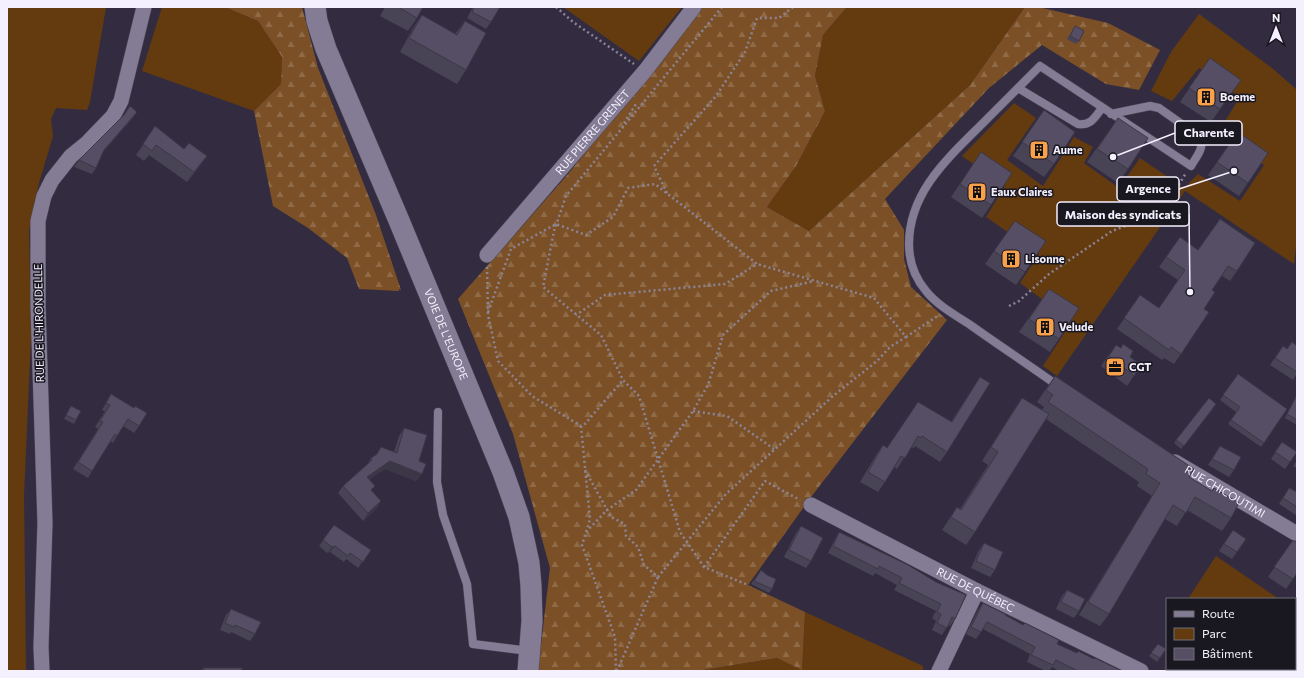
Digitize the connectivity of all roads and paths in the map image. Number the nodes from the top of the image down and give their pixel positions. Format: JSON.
{"nodes":[{"id":1,"x":144,"y":7,"type":"edge"},
{"id":2,"x":308,"y":7,"type":"edge"},
{"id":3,"x":315,"y":7,"type":"edge"},
{"id":4,"x":556,"y":7,"type":"edge"},
{"id":5,"x":694,"y":7,"type":"edge"},
{"id":6,"x":722,"y":7,"type":"edge"},
{"id":7,"x":793,"y":7,"type":"edge"},
{"id":8,"x":645,"y":71,"type":"junction"},
{"id":9,"x":1018,"y":88,"type":"junction"},
{"id":10,"x":1102,"y":108,"type":"junction"},
{"id":11,"x":1111,"y":114,"type":"junction"},
{"id":12,"x":1191,"y":166,"type":"junction"},
{"id":13,"x":667,"y":194,"type":"junction"},
{"id":14,"x":556,"y":224,"type":"junction"},
{"id":15,"x":487,"y":255,"type":"joint"},
{"id":16,"x":757,"y":264,"type":"junction"},
{"id":17,"x":814,"y":280,"type":"junction"},
{"id":18,"x":1009,"y":306,"type":"dead end"},
{"id":19,"x":948,"y":310,"type":"junction"},
{"id":20,"x":488,"y":312,"type":"junction"},
{"id":21,"x":576,"y":315,"type":"junction"},
{"id":22,"x":906,"y":337,"type":"junction"},
{"id":23,"x":623,"y":380,"type":"junction"},
{"id":24,"x":1060,"y":387,"type":"edge"},
{"id":25,"x":693,"y":411,"type":"junction"},
{"id":26,"x":438,"y":412,"type":"dead end"},
{"id":27,"x":581,"y":426,"type":"junction"},
{"id":28,"x":774,"y":450,"type":"junction"},
{"id":29,"x":1161,"y":454,"type":"edge"},
{"id":30,"x":658,"y":458,"type":"junction"},
{"id":31,"x":585,"y":470,"type":"junction"},
{"id":32,"x":812,"y":506,"type":"joint"},
{"id":33,"x":607,"y":510,"type":"junction"},
{"id":34,"x":586,"y":532,"type":"junction"},
{"id":35,"x":1297,"y":534,"type":"edge"},
{"id":36,"x":686,"y":541,"type":"junction"},
{"id":37,"x":704,"y":567,"type":"junction"},
{"id":38,"x":658,"y":577,"type":"junction"},
{"id":39,"x":748,"y":585,"type":"dead end"},
{"id":40,"x":977,"y":591,"type":"junction"},
{"id":41,"x":527,"y":658,"type":"edge"},
{"id":42,"x":42,"y":671,"type":"edge"},
{"id":43,"x":517,"y":671,"type":"edge"},
{"id":44,"x":616,"y":671,"type":"edge"},
{"id":45,"x":939,"y":671,"type":"edge"},
{"id":46,"x":1141,"y":671,"type":"edge"}],
"edges":[{"from":1,"to":42,"type":"street","name":"RUE DE L'HIRONDELLE"},
{"from":2,"to":41,"type":"main road","name":"VOIE DE L'EUROPE"},
{"from":3,"to":41,"type":"main road","name":"VOIE DE L'EUROPE"},
{"from":4,"to":8,"type":"path"},
{"from":5,"to":8,"type":"street","name":"RUE PIERRE GRENET"},
{"from":6,"to":14,"type":"path"},
{"from":7,"to":13,"type":"path"},
{"from":8,"to":15,"type":"street","name":"RUE PIERRE GRENET"},
{"from":9,"to":10,"type":"lane"},
{"from":9,"to":10,"type":"lane"},
{"from":9,"to":19,"type":"lane"},
{"from":10,"to":11,"type":"lane"},
{"from":11,"to":12,"type":"lane"},
{"from":11,"to":12,"type":"lane"},
{"from":12,"to":18,"type":"path"},
{"from":13,"to":14,"type":"path"},
{"from":13,"to":16,"type":"path"},
{"from":14,"to":20,"type":"path"},
{"from":14,"to":21,"type":"path"},
{"from":15,"to":20,"type":"path"},
{"from":16,"to":17,"type":"path"},
{"from":16,"to":21,"type":"path"},
{"from":17,"to":22,"type":"path"},
{"from":17,"to":25,"type":"path"},
{"from":19,"to":22,"type":"path"},
{"from":19,"to":24,"type":"lane"},
{"from":20,"to":27,"type":"path"},
{"from":21,"to":23,"type":"path"},
{"from":22,"to":28,"type":"path"},
{"from":23,"to":27,"type":"path"},
{"from":23,"to":30,"type":"path"},
{"from":25,"to":28,"type":"path"},
{"from":25,"to":30,"type":"path"},
{"from":26,"to":41,"type":"lane"},
{"from":27,"to":31,"type":"path"},
{"from":28,"to":36,"type":"path"},
{"from":29,"to":35,"type":"street","name":"RUE CHICOUTIMI"},
{"from":30,"to":33,"type":"path"},
{"from":30,"to":36,"type":"path"},
{"from":31,"to":33,"type":"path"},
{"from":31,"to":34,"type":"path"},
{"from":32,"to":37,"type":"path"},
{"from":32,"to":40,"type":"street","name":"RUE DE QUÉBEC"},
{"from":33,"to":34,"type":"path"},
{"from":33,"to":38,"type":"path"},
{"from":34,"to":44,"type":"path"},
{"from":36,"to":37,"type":"path"},
{"from":36,"to":38,"type":"path"},
{"from":37,"to":39,"type":"path"},
{"from":38,"to":44,"type":"path"},
{"from":40,"to":45,"type":"street"},
{"from":40,"to":46,"type":"street","name":"RUE DE QUÉBEC"},
{"from":41,"to":43,"type":"main road","name":"VOIE DE L'EUROPE"}]}
